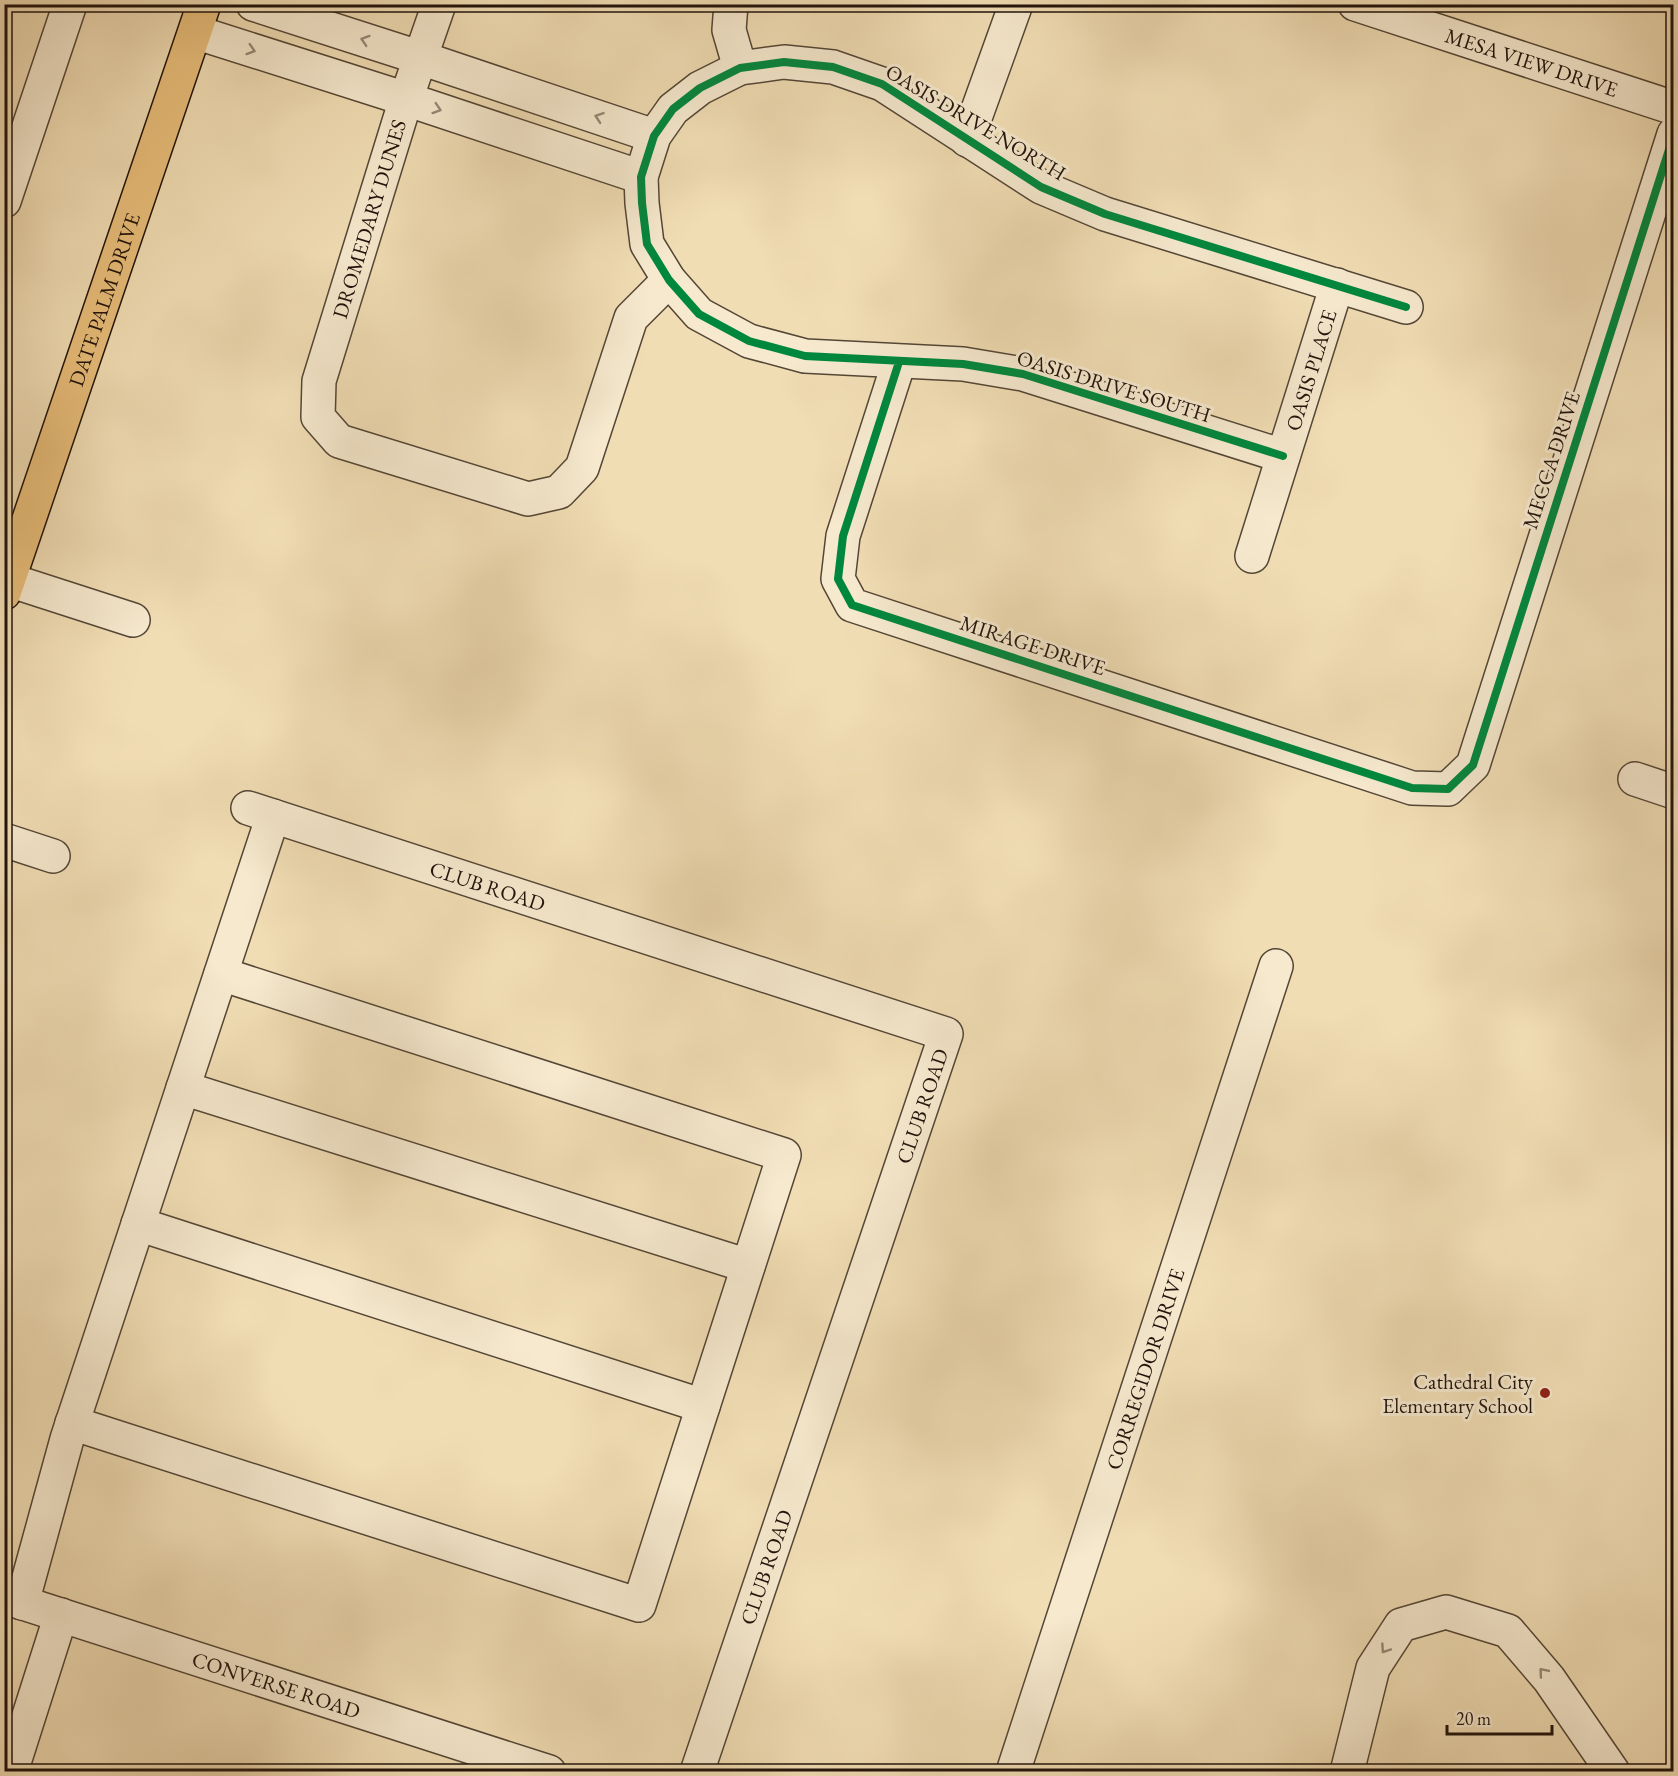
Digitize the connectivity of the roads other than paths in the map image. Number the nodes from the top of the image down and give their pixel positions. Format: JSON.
{"nodes":[{"id":1,"x":70,"y":4,"type":"edge"},
{"id":2,"x":253,"y":4,"type":"edge"},
{"id":3,"x":439,"y":4,"type":"edge"},
{"id":4,"x":731,"y":4,"type":"edge"},
{"id":5,"x":1016,"y":4,"type":"edge"},
{"id":6,"x":1355,"y":4,"type":"edge"},
{"id":7,"x":200,"y":18,"type":"edge"},
{"id":8,"x":421,"y":57,"type":"junction"},
{"id":9,"x":740,"y":68,"type":"junction"},
{"id":10,"x":406,"y":99,"type":"junction"},
{"id":11,"x":1674,"y":108,"type":"edge"},
{"id":12,"x":1674,"y":134,"type":"edge"},
{"id":13,"x":654,"y":136,"type":"junction"},
{"id":14,"x":967,"y":140,"type":"junction"},
{"id":15,"x":641,"y":177,"type":"junction"},
{"id":16,"x":4,"y":201,"type":"edge"},
{"id":17,"x":669,"y":280,"type":"junction"},
{"id":18,"x":1337,"y":285,"type":"junction"},
{"id":19,"x":1406,"y":307,"type":"dead end"},
{"id":20,"x":899,"y":362,"type":"junction"},
{"id":21,"x":1283,"y":456,"type":"junction"},
{"id":22,"x":1252,"y":556,"type":"dead end"},
{"id":23,"x":7,"y":586,"type":"edge"},
{"id":24,"x":133,"y":620,"type":"dead end"},
{"id":25,"x":1635,"y":779,"type":"dead end"},
{"id":26,"x":1448,"y":789,"type":"joint"},
{"id":27,"x":1674,"y":792,"type":"edge"},
{"id":28,"x":4,"y":840,"type":"edge"},
{"id":29,"x":53,"y":856,"type":"dead end"},
{"id":30,"x":1276,"y":966,"type":"dead end"},
{"id":31,"x":221,"y":974,"type":"junction"},
{"id":32,"x":183,"y":1088,"type":"junction"},
{"id":33,"x":138,"y":1224,"type":"junction"},
{"id":34,"x":748,"y":1266,"type":"junction"},
{"id":35,"x":703,"y":1406,"type":"junction"},
{"id":36,"x":72,"y":1423,"type":"junction"},
{"id":37,"x":13,"y":1600,"type":"edge"},
{"id":38,"x":61,"y":1615,"type":"junction"},
{"id":39,"x":11,"y":1772,"type":"edge"},
{"id":40,"x":549,"y":1772,"type":"edge"},
{"id":41,"x":697,"y":1772,"type":"edge"},
{"id":42,"x":1013,"y":1772,"type":"edge"},
{"id":43,"x":1347,"y":1772,"type":"edge"},
{"id":44,"x":1612,"y":1772,"type":"edge"}],
"edges":[{"from":1,"to":16,"type":"street"},
{"from":8,"to":2,"type":"street","one_way":true},
{"from":3,"to":8,"type":"street","name":"DROMEDARY DUNES"},
{"from":4,"to":9,"type":"street"},
{"from":5,"to":14,"type":"street"},
{"from":6,"to":11,"type":"street","name":"MESA VIEW DRIVE"},
{"from":7,"to":10,"type":"street","one_way":true},
{"from":7,"to":23,"type":"main road","name":"DATE PALM DRIVE"},
{"from":8,"to":10,"type":"street","name":"DROMEDARY DUNES"},
{"from":13,"to":8,"type":"street","one_way":true},
{"from":9,"to":13,"type":"street","name":"OASIS DRIVE NORTH"},
{"from":9,"to":14,"type":"street","name":"OASIS DRIVE NORTH"},
{"from":10,"to":15,"type":"street","one_way":true},
{"from":10,"to":17,"type":"street","name":"DROMEDARY DUNES"},
{"from":12,"to":26,"type":"street","name":"MECCA DRIVE"},
{"from":13,"to":15,"type":"street","name":"OASIS DRIVE NORTH"},
{"from":14,"to":18,"type":"street","name":"OASIS DRIVE NORTH"},
{"from":15,"to":17,"type":"street","name":"OASIS DRIVE SOUTH"},
{"from":17,"to":20,"type":"street","name":"OASIS DRIVE SOUTH"},
{"from":18,"to":19,"type":"street","name":"OASIS DRIVE NORTH"},
{"from":18,"to":21,"type":"street","name":"OASIS PLACE"},
{"from":20,"to":21,"type":"street","name":"OASIS DRIVE SOUTH"},
{"from":20,"to":26,"type":"street","name":"MIRAGE DRIVE"},
{"from":21,"to":22,"type":"street","name":"OASIS PLACE"},
{"from":23,"to":24,"type":"street"},
{"from":25,"to":27,"type":"street"},
{"from":28,"to":29,"type":"street"},
{"from":30,"to":42,"type":"street","name":"CORREGIDOR DRIVE"},
{"from":31,"to":32,"type":"street"},
{"from":31,"to":34,"type":"street"},
{"from":31,"to":41,"type":"street","name":"CLUB ROAD"},
{"from":32,"to":33,"type":"street"},
{"from":32,"to":34,"type":"street"},
{"from":33,"to":35,"type":"street"},
{"from":33,"to":36,"type":"street"},
{"from":34,"to":35,"type":"street"},
{"from":35,"to":36,"type":"street"},
{"from":36,"to":37,"type":"street"},
{"from":37,"to":38,"type":"street","name":"CONVERSE ROAD"},
{"from":38,"to":39,"type":"street"},
{"from":38,"to":40,"type":"street","name":"CONVERSE ROAD"},
{"from":44,"to":43,"type":"street","one_way":true}]}
